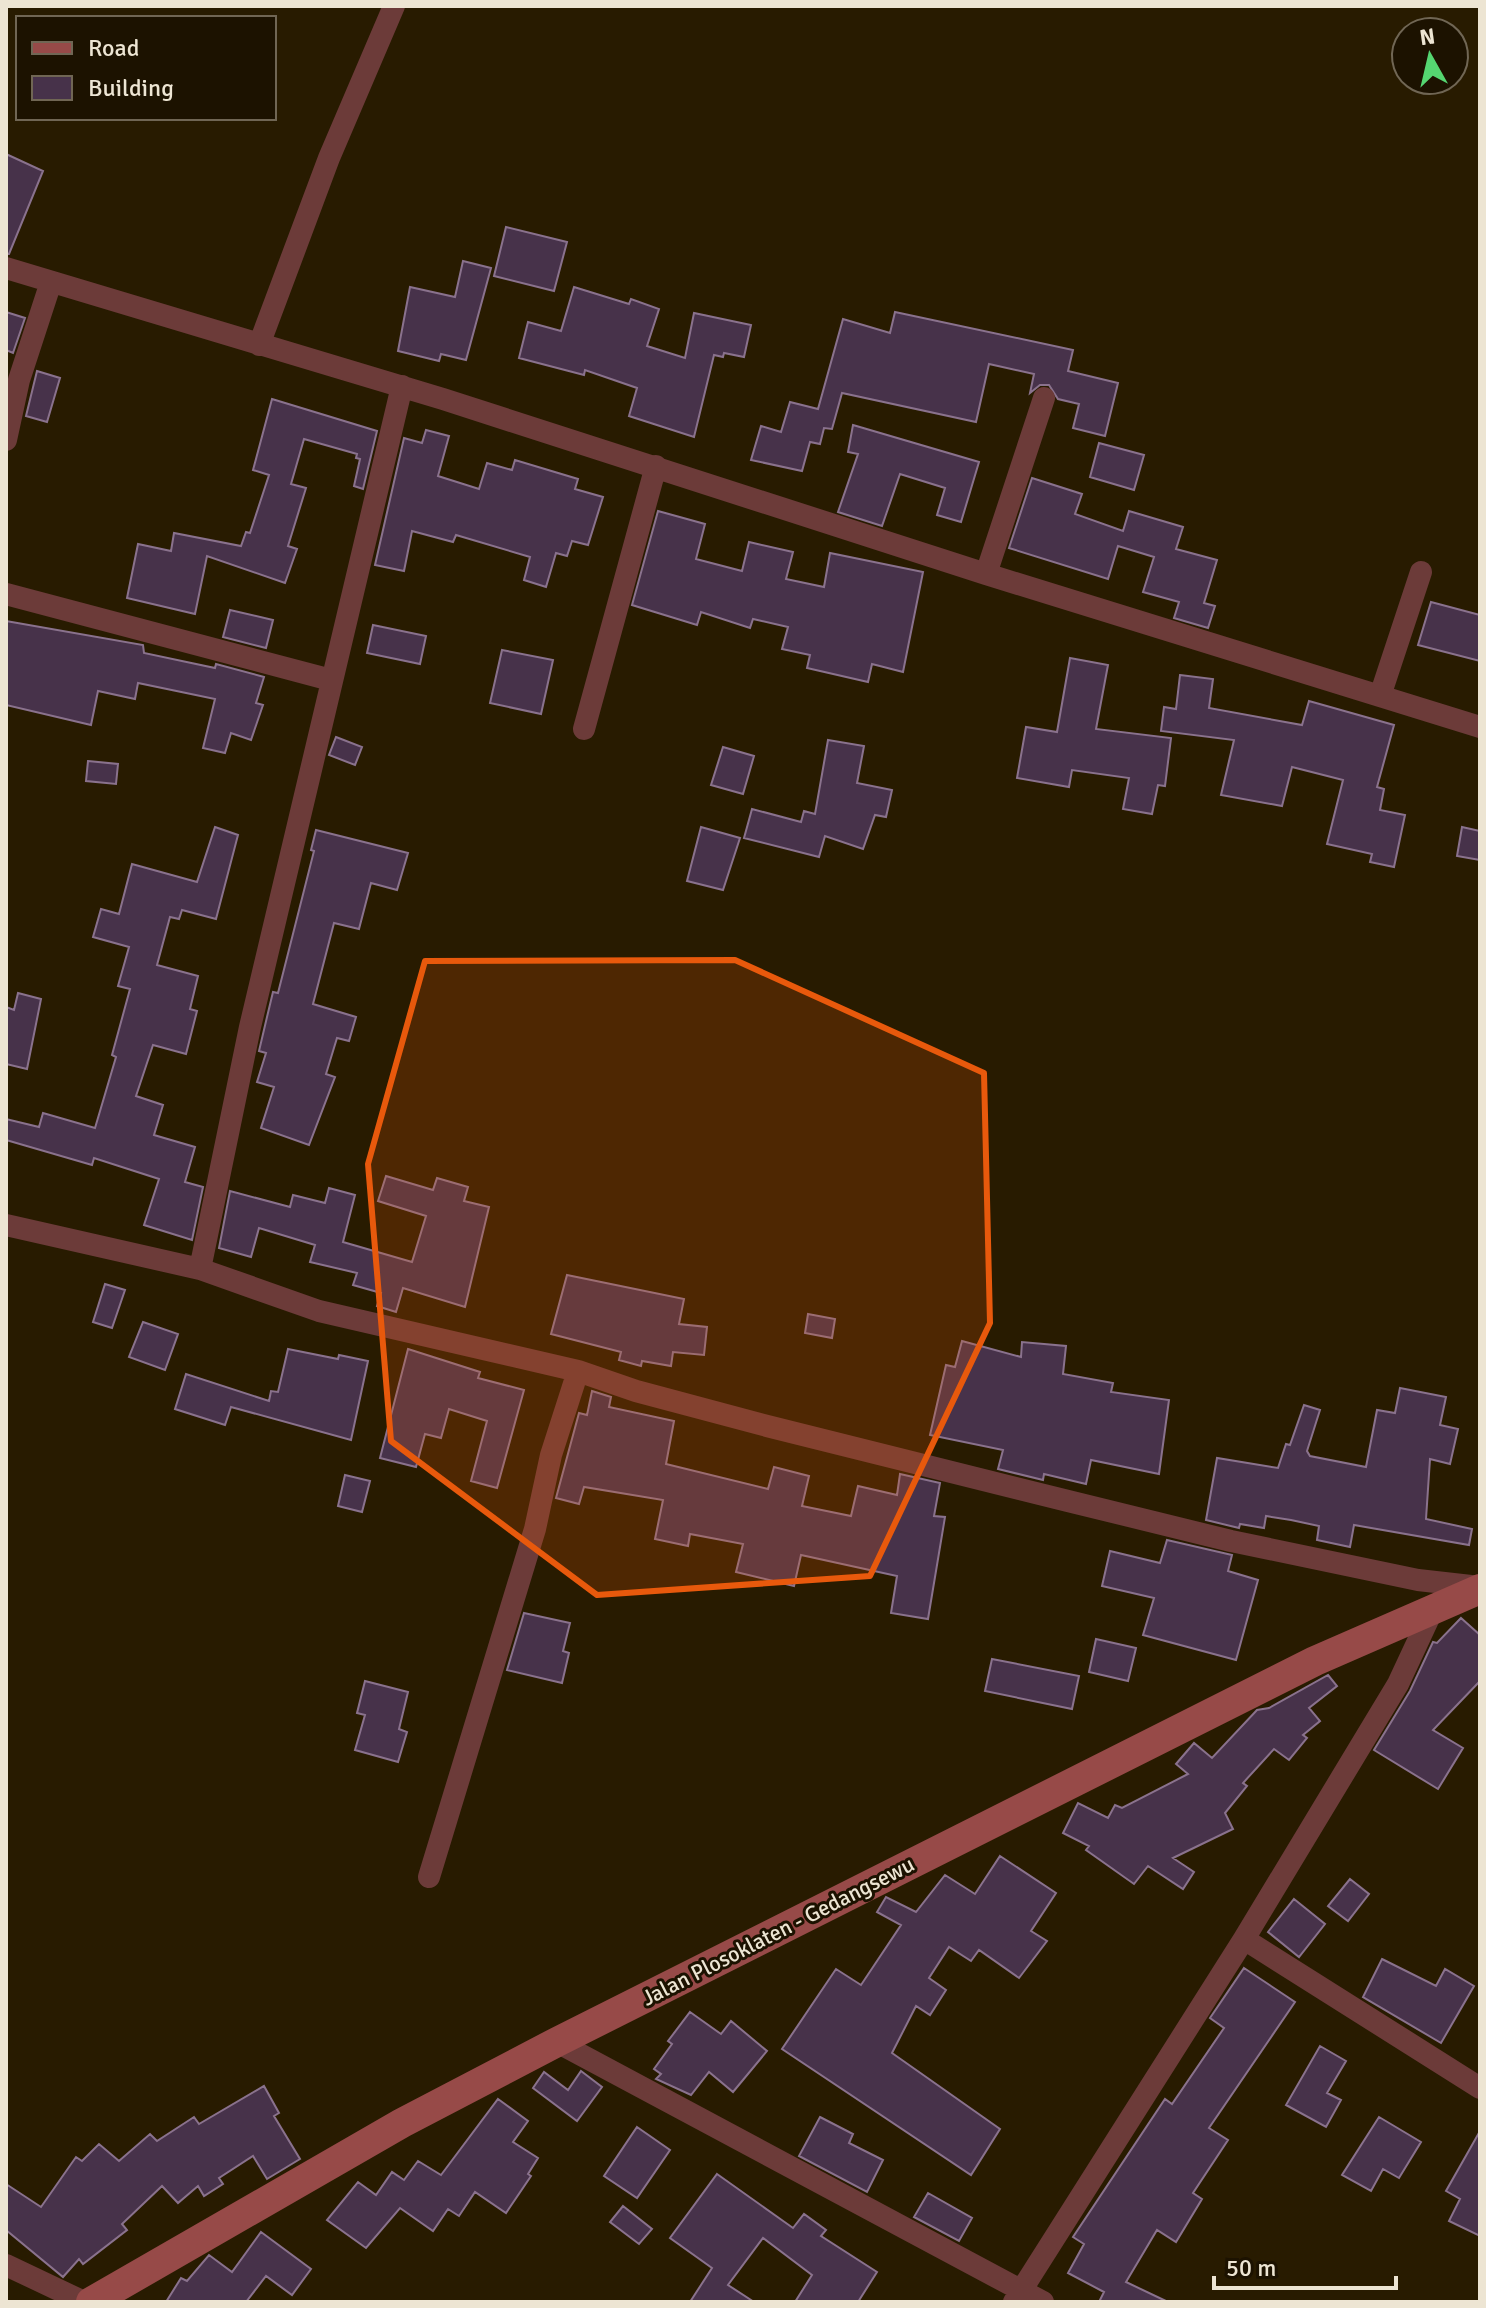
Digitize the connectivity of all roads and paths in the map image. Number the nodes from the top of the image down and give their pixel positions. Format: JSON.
{"nodes":[{"id":1,"x":394,"y":6,"type":"edge"},
{"id":2,"x":6,"y":268,"type":"edge"},
{"id":3,"x":51,"y":282,"type":"junction"},
{"id":4,"x":259,"y":345,"type":"junction"},
{"id":5,"x":402,"y":386,"type":"junction"},
{"id":6,"x":1044,"y":398,"type":"dead end"},
{"id":7,"x":6,"y":440,"type":"edge"},
{"id":8,"x":656,"y":466,"type":"junction"},
{"id":9,"x":1421,"y":572,"type":"dead end"},
{"id":10,"x":986,"y":574,"type":"junction"},
{"id":11,"x":6,"y":594,"type":"edge"},
{"id":12,"x":331,"y":680,"type":"junction"},
{"id":13,"x":1380,"y":696,"type":"junction"},
{"id":14,"x":1480,"y":727,"type":"edge"},
{"id":15,"x":584,"y":729,"type":"dead end"},
{"id":16,"x":6,"y":1225,"type":"edge"},
{"id":17,"x":200,"y":1269,"type":"junction"},
{"id":18,"x":578,"y":1371,"type":"junction"},
{"id":19,"x":1480,"y":1588,"type":"edge"},
{"id":20,"x":1433,"y":1609,"type":"junction"},
{"id":21,"x":429,"y":1877,"type":"dead end"},
{"id":22,"x":1244,"y":1939,"type":"junction"},
{"id":23,"x":557,"y":2042,"type":"junction"},
{"id":24,"x":1480,"y":2088,"type":"edge"},
{"id":25,"x":6,"y":2265,"type":"edge"},
{"id":26,"x":1018,"y":2296,"type":"edge"},
{"id":27,"x":84,"y":2302,"type":"edge"},
{"id":28,"x":91,"y":2302,"type":"edge"},
{"id":29,"x":1043,"y":2302,"type":"edge"}],
"edges":[{"from":1,"to":4,"type":"street"},
{"from":2,"to":3,"type":"street"},
{"from":3,"to":4,"type":"street"},
{"from":3,"to":7,"type":"street"},
{"from":4,"to":5,"type":"street"},
{"from":5,"to":8,"type":"street"},
{"from":5,"to":12,"type":"street"},
{"from":6,"to":10,"type":"street"},
{"from":8,"to":10,"type":"street"},
{"from":8,"to":15,"type":"street"},
{"from":9,"to":13,"type":"street"},
{"from":10,"to":13,"type":"street"},
{"from":11,"to":12,"type":"street"},
{"from":12,"to":17,"type":"street"},
{"from":13,"to":14,"type":"street"},
{"from":16,"to":17,"type":"street"},
{"from":17,"to":18,"type":"street"},
{"from":18,"to":19,"type":"street"},
{"from":18,"to":21,"type":"street"},
{"from":19,"to":20,"type":"main road","name":"Jalan Plosoklaten - Gedangsewu"},
{"from":20,"to":22,"type":"street"},
{"from":20,"to":23,"type":"main road","name":"Jalan Plosoklaten - Gedangsewu"},
{"from":22,"to":24,"type":"street"},
{"from":22,"to":26,"type":"street"},
{"from":23,"to":26,"type":"street"},
{"from":23,"to":28,"type":"main road","name":"Jalan Plosoklaten - Gedangsewu"},
{"from":25,"to":27,"type":"street"},
{"from":26,"to":29,"type":"street"}]}
